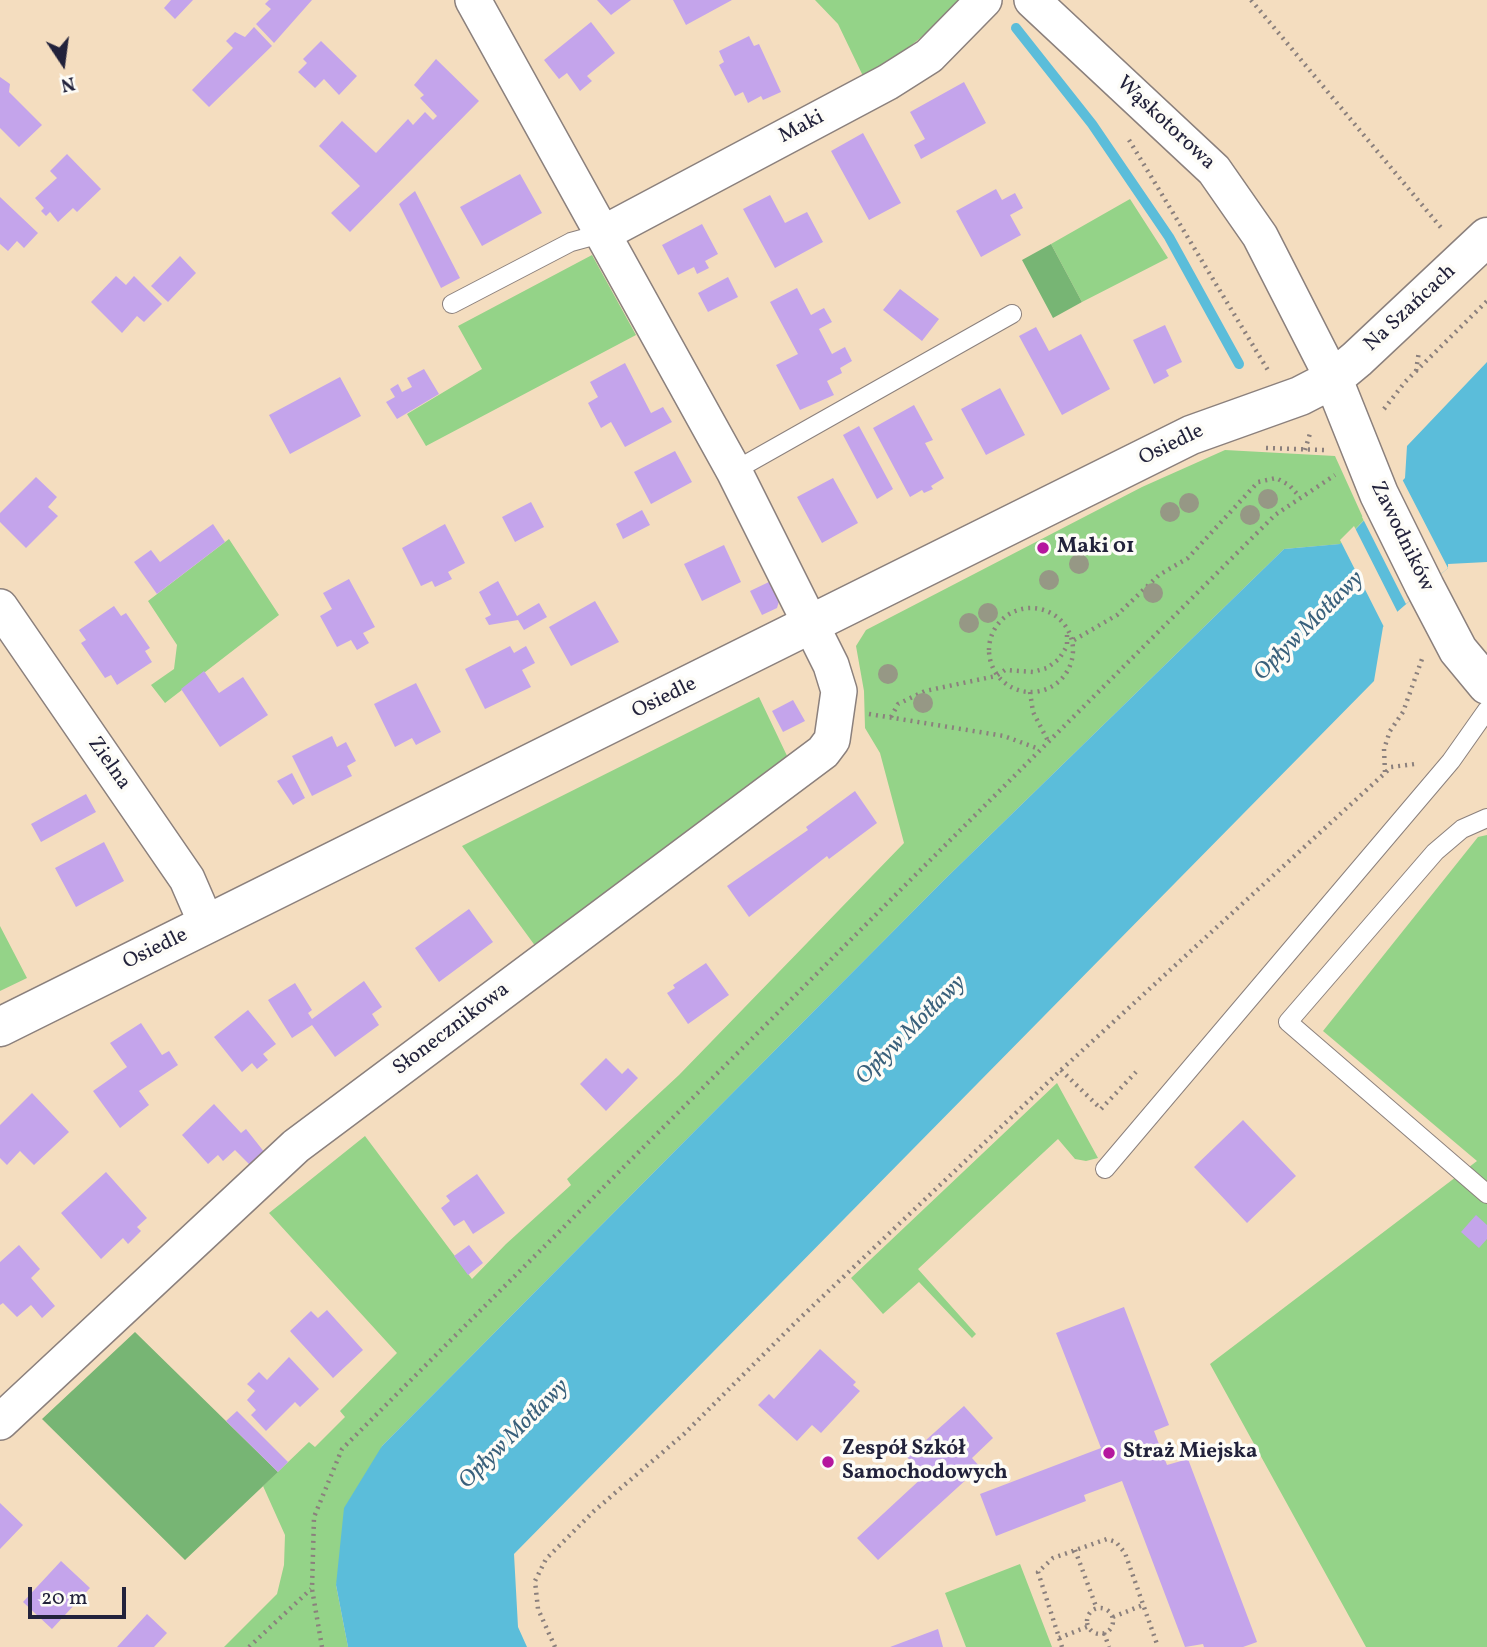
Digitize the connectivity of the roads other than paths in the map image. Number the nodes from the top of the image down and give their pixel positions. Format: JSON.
{"nodes":[{"id":1,"x":473,"y":0,"type":"edge"},
{"id":2,"x":984,"y":0,"type":"edge"},
{"id":3,"x":1032,"y":0,"type":"edge"},
{"id":4,"x":604,"y":233,"type":"junction"},
{"id":5,"x":1477,"y":247,"type":"edge"},
{"id":6,"x":452,"y":304,"type":"dead end"},
{"id":7,"x":1012,"y":314,"type":"dead end"},
{"id":8,"x":1333,"y":379,"type":"junction"},
{"id":9,"x":734,"y":471,"type":"junction"},
{"id":10,"x":0,"y":607,"type":"edge"},
{"id":11,"x":811,"y":627,"type":"junction"},
{"id":12,"x":1487,"y":685,"type":"edge"},
{"id":13,"x":1487,"y":710,"type":"edge"},
{"id":14,"x":1487,"y":818,"type":"edge"},
{"id":15,"x":207,"y":925,"type":"junction"},
{"id":16,"x":0,"y":1027,"type":"edge"},
{"id":17,"x":1105,"y":1169,"type":"dead end"},
{"id":18,"x":1487,"y":1194,"type":"edge"},
{"id":19,"x":0,"y":1422,"type":"edge"}],
"edges":[{"from":1,"to":4,"type":"street"},
{"from":2,"to":4,"type":"street","name":"Maki"},
{"from":3,"to":8,"type":"street","name":"Wąskotorowa"},
{"from":4,"to":6,"type":"lane"},
{"from":4,"to":9,"type":"street"},
{"from":5,"to":8,"type":"street","name":"Na Szańcach"},
{"from":7,"to":9,"type":"lane"},
{"from":8,"to":11,"type":"street","name":"Osiedle"},
{"from":8,"to":12,"type":"street","name":"Zawodników"},
{"from":9,"to":11,"type":"street"},
{"from":10,"to":15,"type":"street","name":"Zielna"},
{"from":11,"to":15,"type":"street","name":"Osiedle"},
{"from":11,"to":19,"type":"street","name":"Słonecznikowa"},
{"from":13,"to":17,"type":"lane"},
{"from":14,"to":18,"type":"lane"},
{"from":15,"to":16,"type":"street","name":"Osiedle"}]}
